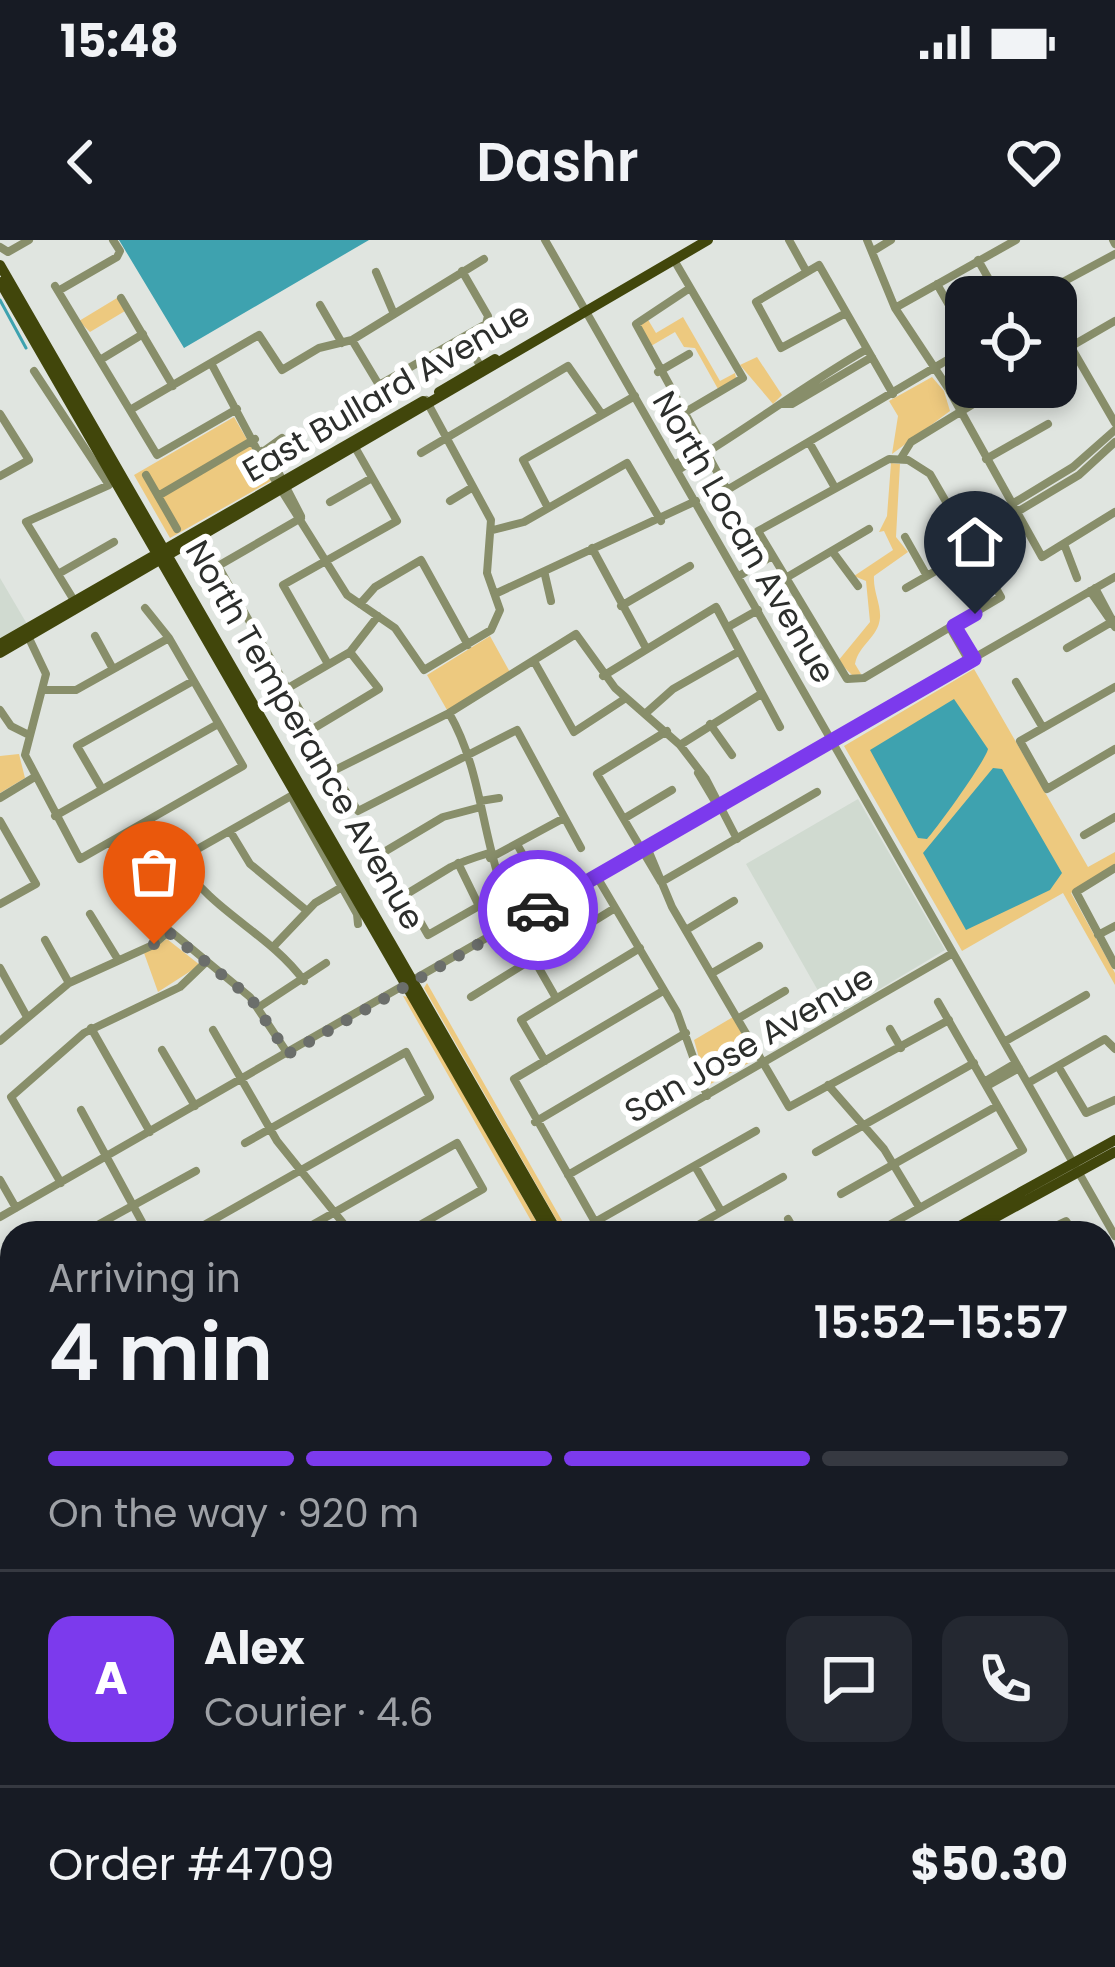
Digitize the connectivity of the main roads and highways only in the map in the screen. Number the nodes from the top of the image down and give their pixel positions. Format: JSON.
{"nodes":[{"id":1,"x":708,"y":240,"type":"edge"},
{"id":2,"x":1,"y":255,"type":"edge"},
{"id":3,"x":0,"y":283,"type":"edge"},
{"id":4,"x":587,"y":311,"type":"junction"},
{"id":5,"x":425,"y":404,"type":"junction"},
{"id":6,"x":283,"y":487,"type":"junction"},
{"id":7,"x":167,"y":555,"type":"junction"},
{"id":8,"x":75,"y":602,"type":"junction"},
{"id":9,"x":56,"y":622,"type":"junction"},
{"id":10,"x":27,"y":634,"type":"junction"},
{"id":11,"x":0,"y":649,"type":"edge"},
{"id":12,"x":411,"y":984,"type":"junction"},
{"id":13,"x":1115,"y":1140,"type":"edge"},
{"id":14,"x":1115,"y":1152,"type":"edge"},
{"id":15,"x":1076,"y":1167,"type":"junction"},
{"id":16,"x":542,"y":1221,"type":"edge"},
{"id":17,"x":551,"y":1221,"type":"edge"},
{"id":18,"x":970,"y":1221,"type":"edge"},
{"id":19,"x":987,"y":1221,"type":"edge"}],
"edges":[{"from":1,"to":4,"type":"main road","name":"East Bullard Avenue"},
{"from":2,"to":7,"type":"main road","name":"North Temperance Avenue"},
{"from":3,"to":7,"type":"main road","name":"North Temperance Avenue"},
{"from":4,"to":5,"type":"main road","name":"East Bullard Avenue"},
{"from":4,"to":5,"type":"main road","name":"East Bullard Avenue"},
{"from":5,"to":6,"type":"main road","name":"East Bullard Avenue"},
{"from":5,"to":6,"type":"main road","name":"East Bullard Avenue"},
{"from":6,"to":7,"type":"main road","name":"East Bullard Avenue"},
{"from":7,"to":8,"type":"main road"},
{"from":7,"to":9,"type":"main road"},
{"from":7,"to":12,"type":"main road","name":"North Temperance Avenue"},
{"from":8,"to":9,"type":"main road"},
{"from":8,"to":10,"type":"main road"},
{"from":9,"to":10,"type":"main road"},
{"from":10,"to":11,"type":"main road"},
{"from":12,"to":16,"type":"main road","name":"North Temperance Avenue"},
{"from":12,"to":17,"type":"main road","name":"North Temperance Avenue"},
{"from":13,"to":15,"type":"main road"},
{"from":14,"to":15,"type":"main road"},
{"from":15,"to":18,"type":"main road"},
{"from":15,"to":19,"type":"main road"}]}
